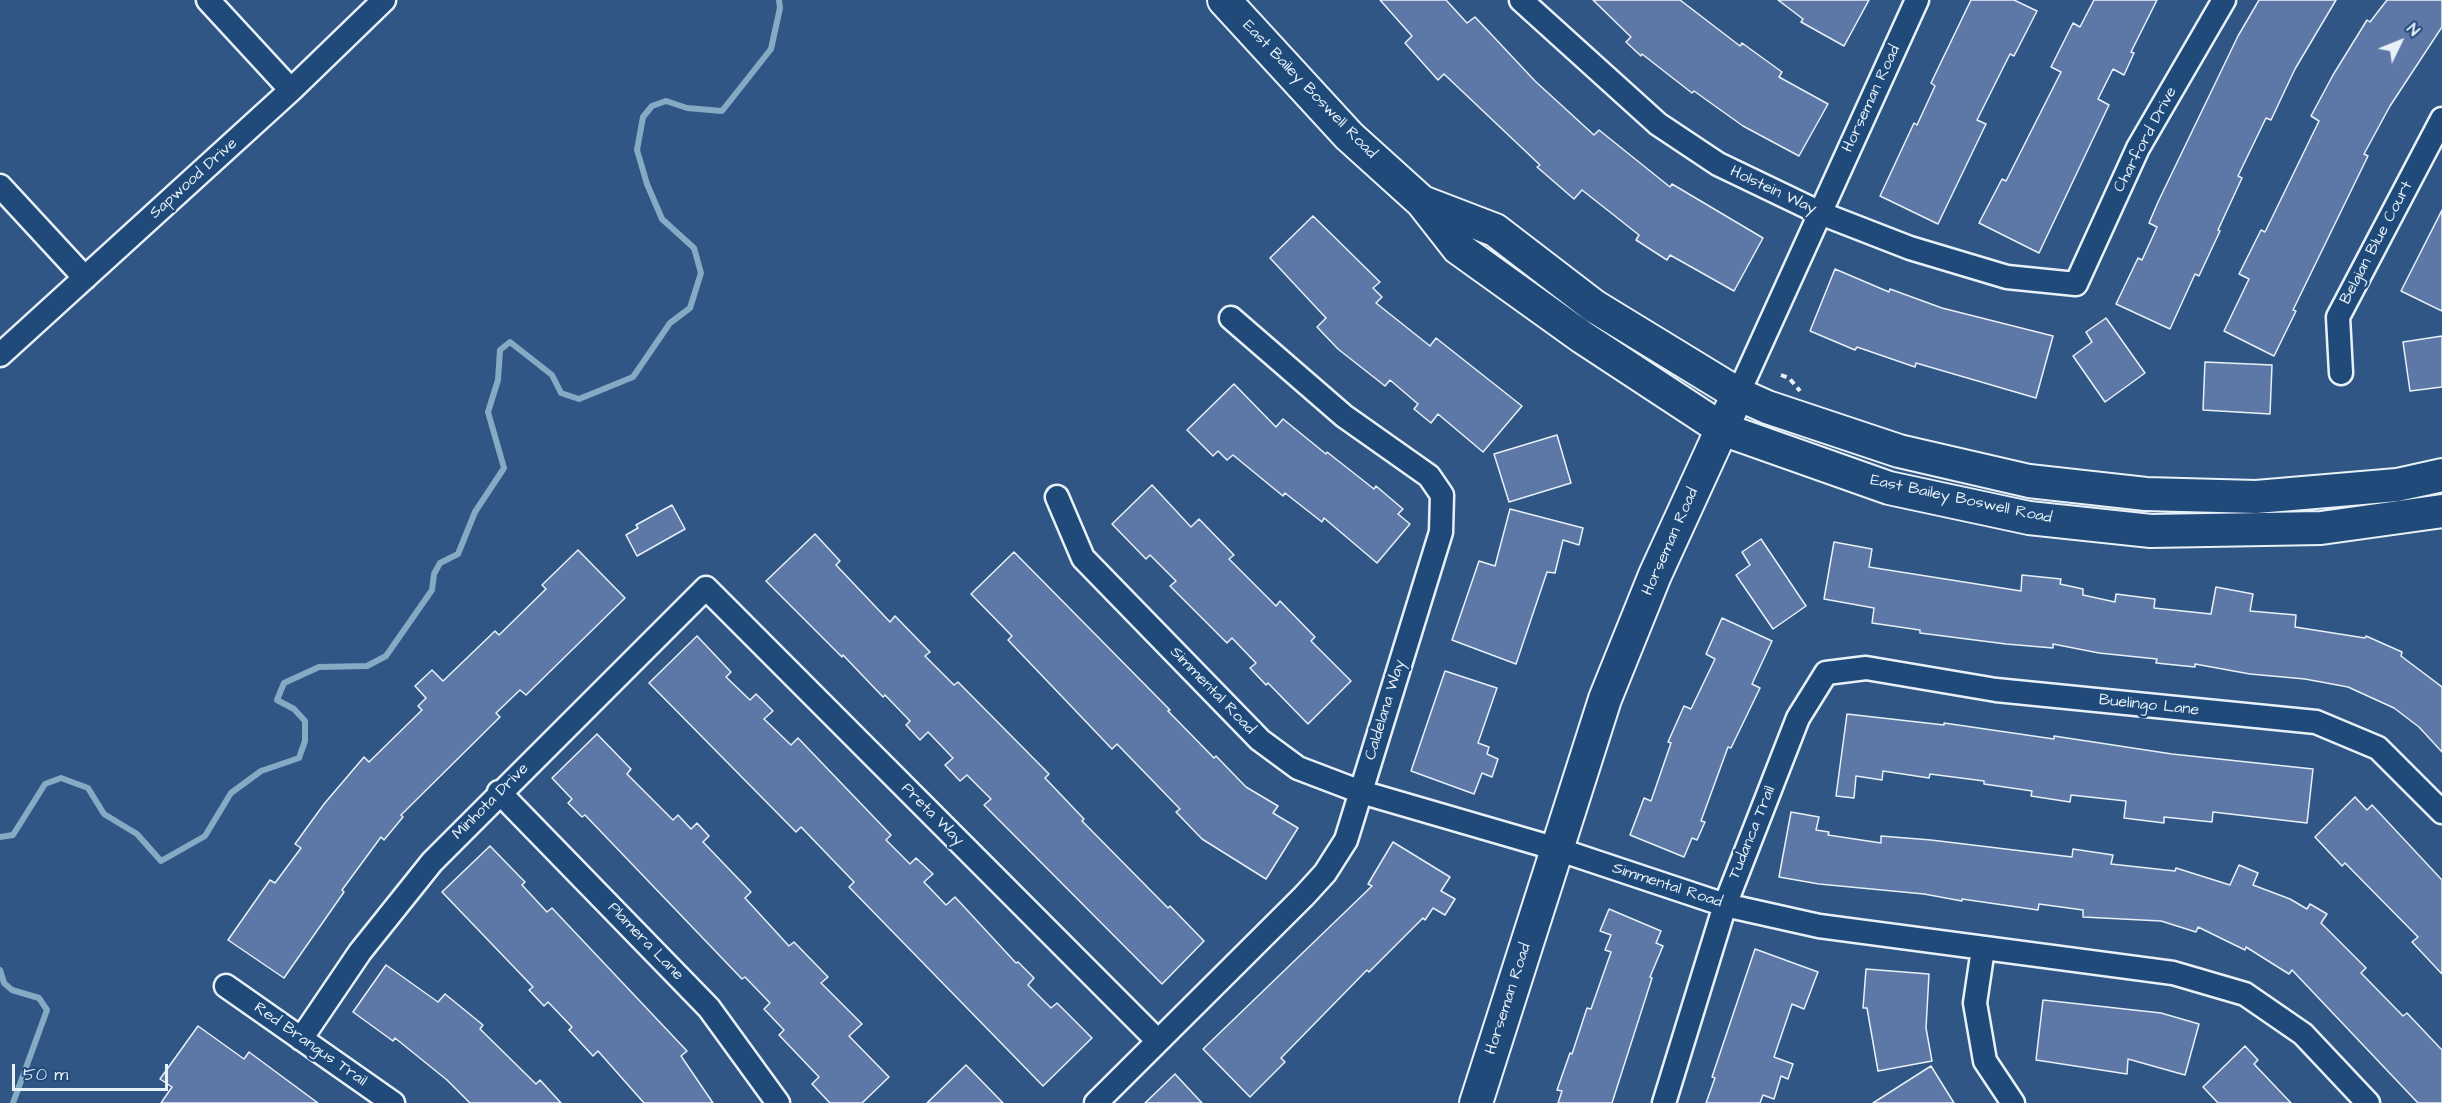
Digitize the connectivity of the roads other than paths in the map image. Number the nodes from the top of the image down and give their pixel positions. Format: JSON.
{"nodes":[{"id":1,"x":208,"y":0,"type":"edge"},
{"id":2,"x":384,"y":0,"type":"edge"},
{"id":3,"x":1224,"y":0,"type":"edge"},
{"id":4,"x":1521,"y":0,"type":"edge"},
{"id":5,"x":1917,"y":0,"type":"edge"},
{"id":6,"x":2224,"y":0,"type":"edge"},
{"id":7,"x":291,"y":90,"type":"junction"},
{"id":8,"x":2442,"y":119,"type":"edge"},
{"id":9,"x":0,"y":186,"type":"edge"},
{"id":10,"x":1422,"y":202,"type":"junction"},
{"id":11,"x":1820,"y":213,"type":"junction"},
{"id":12,"x":85,"y":278,"type":"junction"},
{"id":13,"x":2076,"y":284,"type":"joint"},
{"id":14,"x":1230,"y":318,"type":"dead end"},
{"id":15,"x":0,"y":355,"type":"edge"},
{"id":16,"x":2341,"y":373,"type":"dead end"},
{"id":17,"x":1738,"y":394,"type":"junction"},
{"id":18,"x":1722,"y":429,"type":"junction"},
{"id":19,"x":2442,"y":476,"type":"edge"},
{"id":20,"x":1057,"y":497,"type":"dead end"},
{"id":21,"x":2442,"y":511,"type":"edge"},
{"id":22,"x":706,"y":588,"type":"joint"},
{"id":23,"x":1826,"y":673,"type":"joint"},
{"id":24,"x":500,"y":792,"type":"junction"},
{"id":25,"x":1361,"y":792,"type":"junction"},
{"id":26,"x":2442,"y":812,"type":"edge"},
{"id":27,"x":1557,"y":849,"type":"junction"},
{"id":28,"x":1725,"y":905,"type":"junction"},
{"id":29,"x":1983,"y":949,"type":"junction"},
{"id":30,"x":226,"y":986,"type":"dead end"},
{"id":31,"x":301,"y":1039,"type":"junction"},
{"id":32,"x":1158,"y":1041,"type":"junction"},
{"id":33,"x":393,"y":1103,"type":"edge"},
{"id":34,"x":778,"y":1103,"type":"edge"},
{"id":35,"x":1096,"y":1103,"type":"edge"},
{"id":36,"x":1476,"y":1103,"type":"edge"},
{"id":37,"x":1664,"y":1103,"type":"edge"},
{"id":38,"x":2013,"y":1103,"type":"edge"},
{"id":39,"x":2368,"y":1103,"type":"edge"}],
"edges":[{"from":1,"to":7,"type":"street"},
{"from":2,"to":7,"type":"street","name":"Sapwood Drive"},
{"from":3,"to":10,"type":"street","name":"East Bailey Boswell Road"},
{"from":4,"to":11,"type":"street","name":"Holstein Way"},
{"from":5,"to":11,"type":"street","name":"Horseman Road"},
{"from":6,"to":13,"type":"street","name":"Charford Drive"},
{"from":7,"to":12,"type":"street","name":"Sapwood Drive"},
{"from":8,"to":16,"type":"street","name":"Belgian Blue Court"},
{"from":9,"to":12,"type":"street"},
{"from":10,"to":17,"type":"street","name":"East Bailey Boswell Road"},
{"from":10,"to":18,"type":"street","name":"East Bailey Boswell Road"},
{"from":11,"to":13,"type":"street","name":"Holstein Way"},
{"from":11,"to":17,"type":"street","name":"Horseman Road"},
{"from":12,"to":15,"type":"street","name":"Sapwood Drive"},
{"from":14,"to":25,"type":"street","name":"Caldelana Way"},
{"from":17,"to":18,"type":"street","name":"Horseman Road"},
{"from":17,"to":19,"type":"street","name":"East Bailey Boswell Road"},
{"from":18,"to":21,"type":"street","name":"East Bailey Boswell Road"},
{"from":18,"to":27,"type":"street","name":"Horseman Road"},
{"from":20,"to":25,"type":"street","name":"Simmental Road"},
{"from":22,"to":24,"type":"street","name":"Minhota Drive"},
{"from":22,"to":32,"type":"street","name":"Preta Way"},
{"from":23,"to":26,"type":"street","name":"Buelingo Lane"},
{"from":23,"to":28,"type":"street","name":"Tudanca Trail"},
{"from":24,"to":31,"type":"street","name":"Minhota Drive"},
{"from":24,"to":34,"type":"street","name":"Plamera Lane"},
{"from":25,"to":27,"type":"street","name":"Simmental Road"},
{"from":25,"to":32,"type":"street","name":"Caldelana Way"},
{"from":27,"to":28,"type":"street","name":"Simmental Road"},
{"from":27,"to":36,"type":"street","name":"Horseman Road"},
{"from":28,"to":29,"type":"street","name":"Simmental Road"},
{"from":28,"to":37,"type":"street","name":"Tudanca Trail"},
{"from":29,"to":38,"type":"street"},
{"from":29,"to":39,"type":"street","name":"Simmental Road"},
{"from":30,"to":31,"type":"street","name":"Red Brangus Trail"},
{"from":31,"to":33,"type":"street","name":"Red Brangus Trail"},
{"from":32,"to":35,"type":"street","name":"Caldelana Way"}]}
